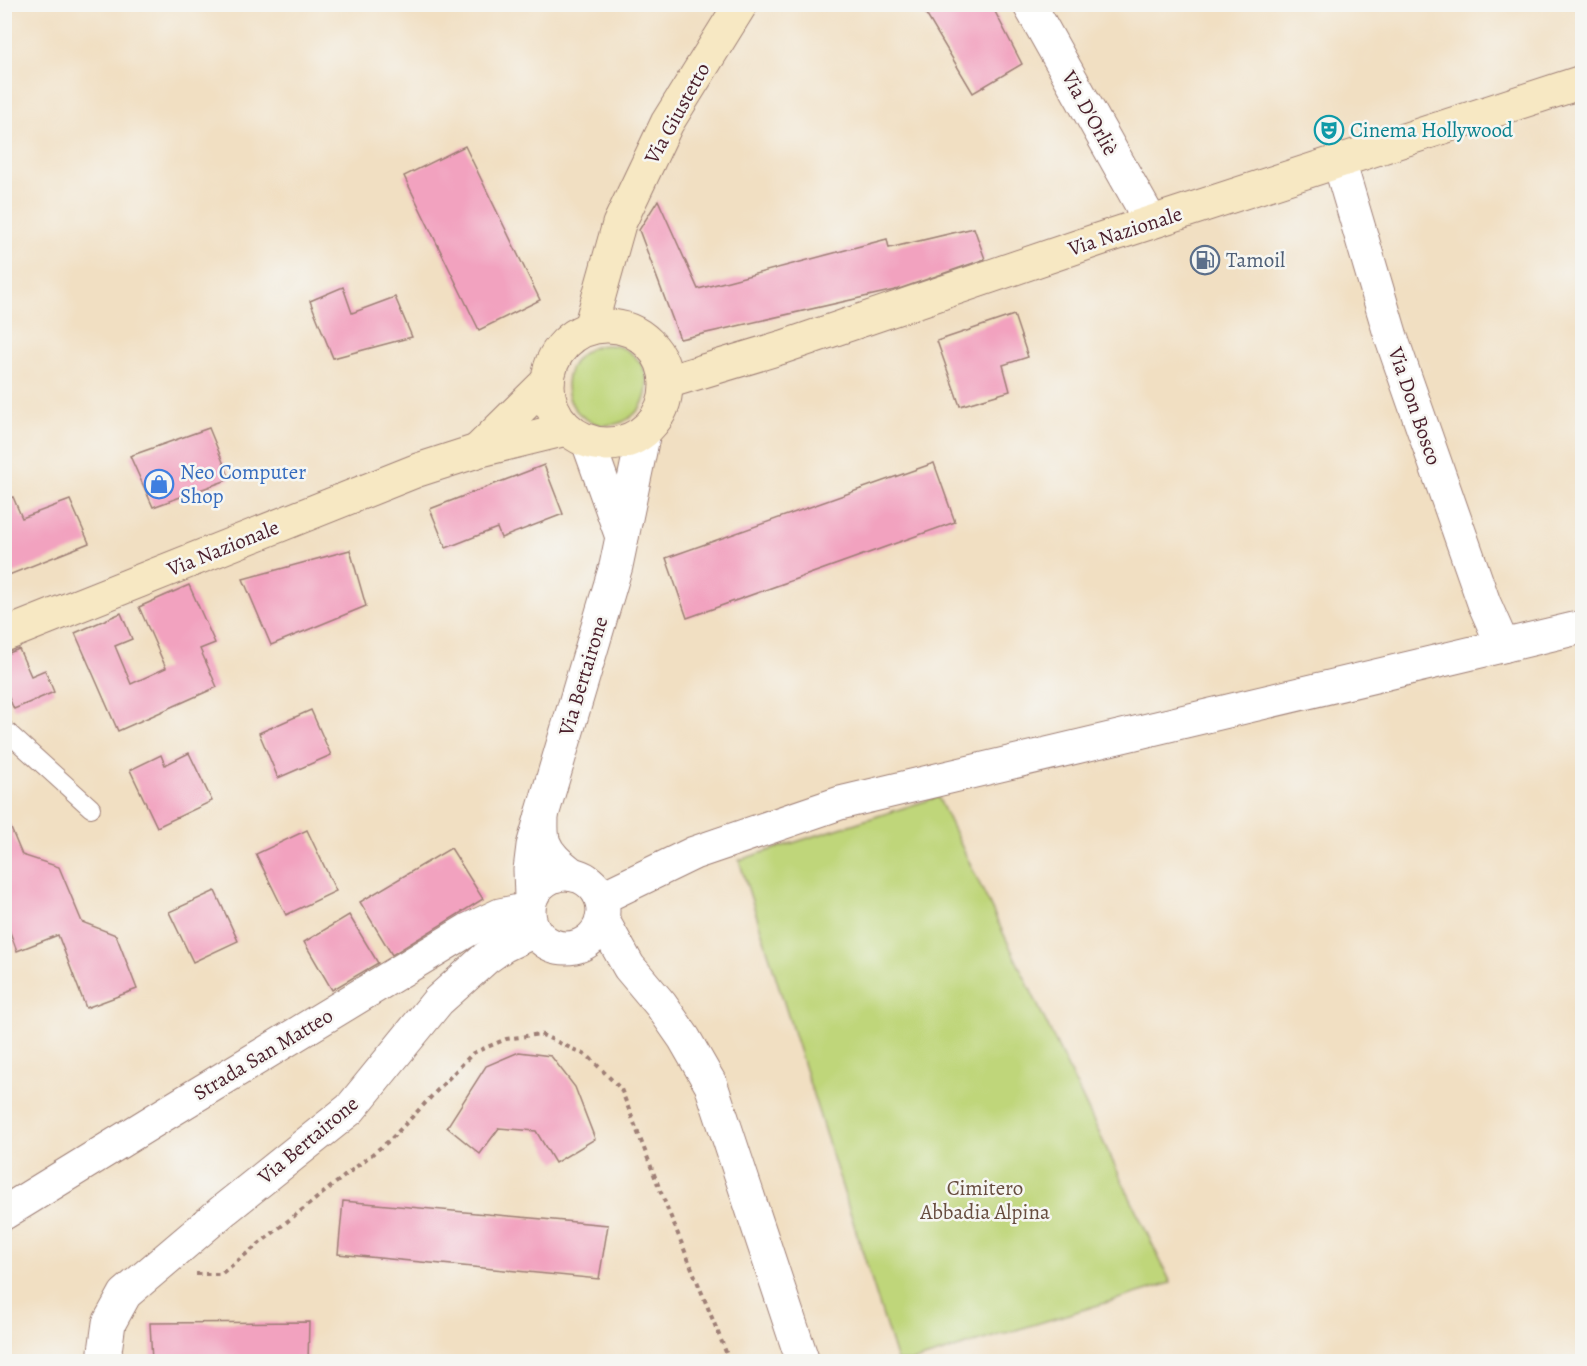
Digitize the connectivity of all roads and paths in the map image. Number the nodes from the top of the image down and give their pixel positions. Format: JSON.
{"nodes":[{"id":1,"x":741,"y":4,"type":"edge"},
{"id":2,"x":1029,"y":4,"type":"edge"},
{"id":3,"x":1582,"y":82,"type":"edge"},
{"id":4,"x":1339,"y":161,"type":"junction"},
{"id":5,"x":1151,"y":222,"type":"junction"},
{"id":6,"x":619,"y":225,"type":"junction"},
{"id":7,"x":590,"y":328,"type":"junction"},
{"id":8,"x":628,"y":329,"type":"junction"},
{"id":9,"x":548,"y":381,"type":"junction"},
{"id":10,"x":667,"y":381,"type":"junction"},
{"id":11,"x":644,"y":432,"type":"junction"},
{"id":12,"x":577,"y":435,"type":"junction"},
{"id":13,"x":477,"y":451,"type":"junction"},
{"id":14,"x":622,"y":537,"type":"junction"},
{"id":15,"x":1582,"y":627,"type":"edge"},
{"id":16,"x":4,"y":635,"type":"edge"},
{"id":17,"x":1503,"y":646,"type":"junction"},
{"id":18,"x":4,"y":729,"type":"edge"},
{"id":19,"x":91,"y":808,"type":"dead end"},
{"id":20,"x":542,"y":815,"type":"junction"},
{"id":21,"x":573,"y":875,"type":"junction"},
{"id":22,"x":601,"y":908,"type":"junction"},
{"id":23,"x":531,"y":913,"type":"junction"},
{"id":24,"x":4,"y":1213,"type":"edge"},
{"id":25,"x":148,"y":1274,"type":"junction"},
{"id":26,"x":107,"y":1362,"type":"edge"},
{"id":27,"x":730,"y":1362,"type":"edge"},
{"id":28,"x":803,"y":1362,"type":"edge"}],
"edges":[{"from":1,"to":6,"type":"main road","name":"Via Giustetto"},
{"from":2,"to":5,"type":"street","name":"Via D'Orliè"},
{"from":3,"to":4,"type":"main road","name":"Via Nazionale"},
{"from":4,"to":5,"type":"main road","name":"Via Nazionale"},
{"from":4,"to":17,"type":"street","name":"Via Don Bosco"},
{"from":5,"to":10,"type":"main road","name":"Via Nazionale"},
{"from":6,"to":7,"type":"main road","name":"Via Giustetto"},
{"from":6,"to":8,"type":"main road","name":"Via Giustetto"},
{"from":7,"to":8,"type":"main road","name":"Via Nazionale"},
{"from":7,"to":9,"type":"main road","name":"Via Nazionale"},
{"from":8,"to":10,"type":"main road"},
{"from":9,"to":12,"type":"main road","name":"Via Nazionale"},
{"from":9,"to":13,"type":"main road","name":"Via Nazionale"},
{"from":10,"to":11,"type":"main road"},
{"from":11,"to":12,"type":"main road","name":"Via Nazionale"},
{"from":11,"to":14,"type":"street","name":"Via Bertairone"},
{"from":12,"to":13,"type":"main road","name":"Via Nazionale"},
{"from":12,"to":14,"type":"street"},
{"from":13,"to":16,"type":"main road","name":"Via Nazionale"},
{"from":14,"to":20,"type":"street","name":"Via Bertairone"},
{"from":15,"to":17,"type":"street"},
{"from":17,"to":22,"type":"street"},
{"from":18,"to":19,"type":"lane"},
{"from":20,"to":21,"type":"street"},
{"from":20,"to":23,"type":"street","name":"Via Bertairone"},
{"from":21,"to":22,"type":"street"},
{"from":21,"to":23,"type":"street"},
{"from":22,"to":23,"type":"street"},
{"from":22,"to":28,"type":"street"},
{"from":23,"to":24,"type":"street","name":"Strada San Matteo"},
{"from":23,"to":25,"type":"street","name":"Via Bertairone"},
{"from":25,"to":26,"type":"street","name":"Via Bertairone"},
{"from":25,"to":27,"type":"path"}]}
